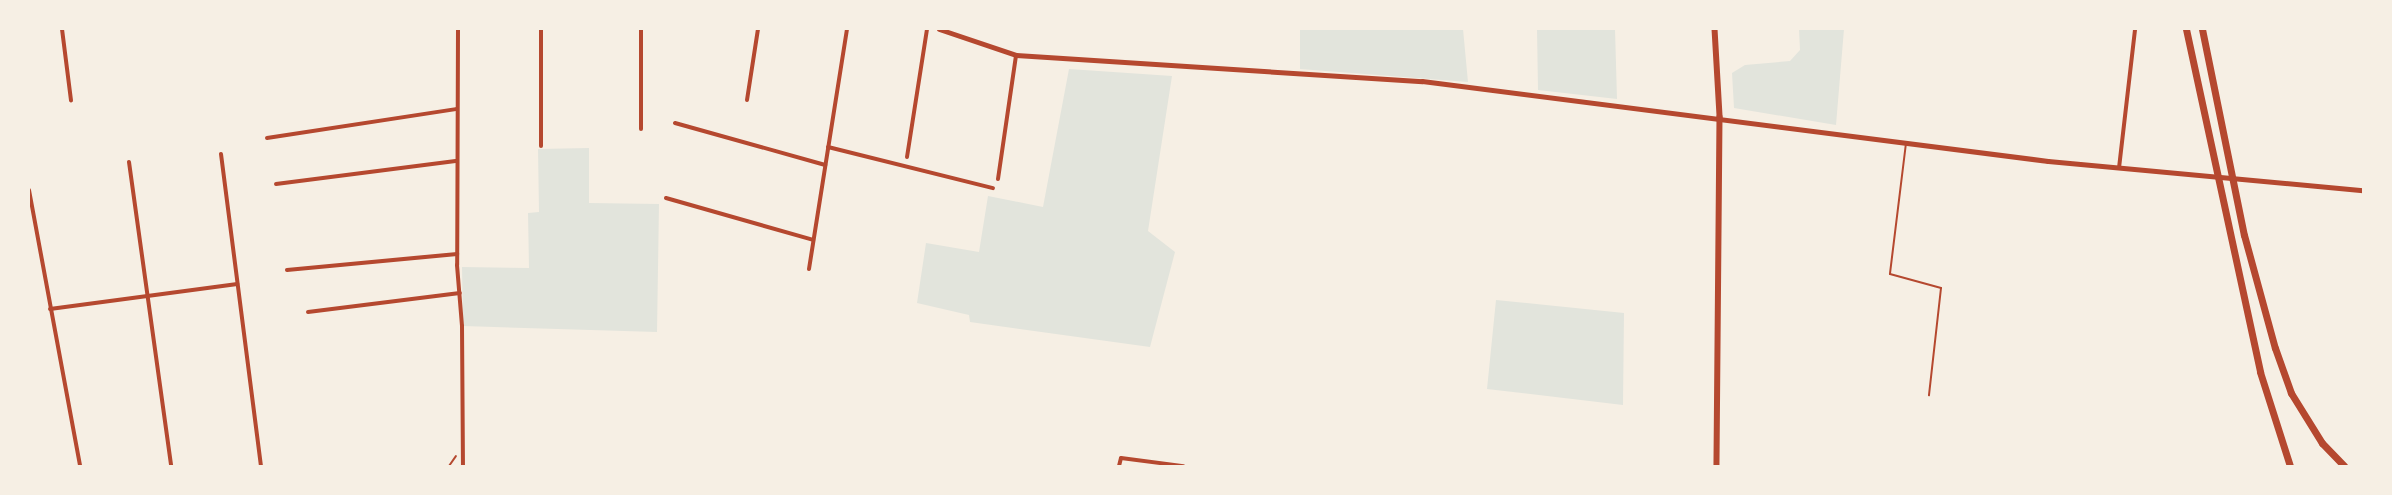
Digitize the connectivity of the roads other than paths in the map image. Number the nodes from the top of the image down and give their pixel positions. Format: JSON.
{"nodes":[{"id":1,"x":62,"y":29,"type":"edge"},
{"id":2,"x":458,"y":29,"type":"edge"},
{"id":3,"x":541,"y":29,"type":"edge"},
{"id":4,"x":641,"y":29,"type":"edge"},
{"id":5,"x":758,"y":29,"type":"edge"},
{"id":6,"x":847,"y":29,"type":"edge"},
{"id":7,"x":928,"y":29,"type":"edge"},
{"id":8,"x":939,"y":29,"type":"edge"},
{"id":9,"x":1715,"y":29,"type":"edge"},
{"id":10,"x":2135,"y":29,"type":"edge"},
{"id":11,"x":2186,"y":29,"type":"edge"},
{"id":12,"x":2202,"y":29,"type":"edge"},
{"id":13,"x":1016,"y":55,"type":"junction"},
{"id":14,"x":71,"y":100,"type":"dead end"},
{"id":15,"x":747,"y":100,"type":"dead end"},
{"id":16,"x":456,"y":109,"type":"junction"},
{"id":17,"x":1720,"y":117,"type":"junction"},
{"id":18,"x":675,"y":123,"type":"dead end"},
{"id":19,"x":642,"y":129,"type":"dead end"},
{"id":20,"x":267,"y":138,"type":"dead end"},
{"id":21,"x":1906,"y":142,"type":"junction"},
{"id":22,"x":541,"y":146,"type":"dead end"},
{"id":23,"x":828,"y":147,"type":"junction"},
{"id":24,"x":221,"y":154,"type":"dead end"},
{"id":25,"x":907,"y":157,"type":"dead end"},
{"id":26,"x":456,"y":161,"type":"junction"},
{"id":27,"x":130,"y":162,"type":"dead end"},
{"id":28,"x":825,"y":165,"type":"junction"},
{"id":29,"x":2119,"y":168,"type":"junction"},
{"id":30,"x":998,"y":179,"type":"dead end"},
{"id":31,"x":276,"y":184,"type":"dead end"},
{"id":32,"x":993,"y":188,"type":"dead end"},
{"id":33,"x":29,"y":190,"type":"edge"},
{"id":34,"x":2363,"y":190,"type":"edge"},
{"id":35,"x":666,"y":198,"type":"dead end"},
{"id":36,"x":813,"y":240,"type":"junction"},
{"id":37,"x":456,"y":254,"type":"junction"},
{"id":38,"x":809,"y":269,"type":"dead end"},
{"id":39,"x":287,"y":270,"type":"dead end"},
{"id":40,"x":237,"y":284,"type":"junction"},
{"id":41,"x":460,"y":293,"type":"junction"},
{"id":42,"x":146,"y":296,"type":"junction"},
{"id":43,"x":50,"y":309,"type":"junction"},
{"id":44,"x":308,"y":312,"type":"dead end"},
{"id":45,"x":1929,"y":395,"type":"dead end"},
{"id":46,"x":80,"y":466,"type":"edge"},
{"id":47,"x":171,"y":466,"type":"edge"},
{"id":48,"x":261,"y":466,"type":"edge"},
{"id":49,"x":463,"y":466,"type":"edge"},
{"id":50,"x":1120,"y":466,"type":"edge"},
{"id":51,"x":1183,"y":466,"type":"edge"},
{"id":52,"x":1717,"y":466,"type":"edge"},
{"id":53,"x":2290,"y":466,"type":"edge"},
{"id":54,"x":2344,"y":466,"type":"edge"}],
"edges":[{"from":1,"to":14,"type":"street"},
{"from":2,"to":16,"type":"street"},
{"from":3,"to":22,"type":"street"},
{"from":4,"to":19,"type":"street"},
{"from":5,"to":15,"type":"street"},
{"from":6,"to":23,"type":"street"},
{"from":7,"to":25,"type":"street"},
{"from":8,"to":13,"type":"street"},
{"from":9,"to":17,"type":"main road"},
{"from":10,"to":29,"type":"street"},
{"from":11,"to":53,"type":"highway"},
{"from":12,"to":54,"type":"highway"},
{"from":13,"to":17,"type":"street"},
{"from":13,"to":30,"type":"street"},
{"from":16,"to":20,"type":"street"},
{"from":16,"to":26,"type":"street"},
{"from":17,"to":21,"type":"street"},
{"from":17,"to":52,"type":"main road"},
{"from":18,"to":28,"type":"street"},
{"from":21,"to":29,"type":"street"},
{"from":21,"to":45,"type":"lane"},
{"from":23,"to":28,"type":"street"},
{"from":23,"to":32,"type":"street"},
{"from":24,"to":40,"type":"street"},
{"from":26,"to":31,"type":"street"},
{"from":26,"to":37,"type":"street"},
{"from":27,"to":42,"type":"street"},
{"from":28,"to":36,"type":"street"},
{"from":29,"to":34,"type":"street"},
{"from":33,"to":43,"type":"street"},
{"from":35,"to":36,"type":"street"},
{"from":36,"to":38,"type":"street"},
{"from":37,"to":39,"type":"street"},
{"from":37,"to":41,"type":"street"},
{"from":40,"to":42,"type":"street"},
{"from":40,"to":48,"type":"street"},
{"from":41,"to":44,"type":"street"},
{"from":41,"to":49,"type":"street"},
{"from":42,"to":43,"type":"street"},
{"from":42,"to":47,"type":"street"},
{"from":43,"to":46,"type":"street"},
{"from":50,"to":51,"type":"street"}]}
